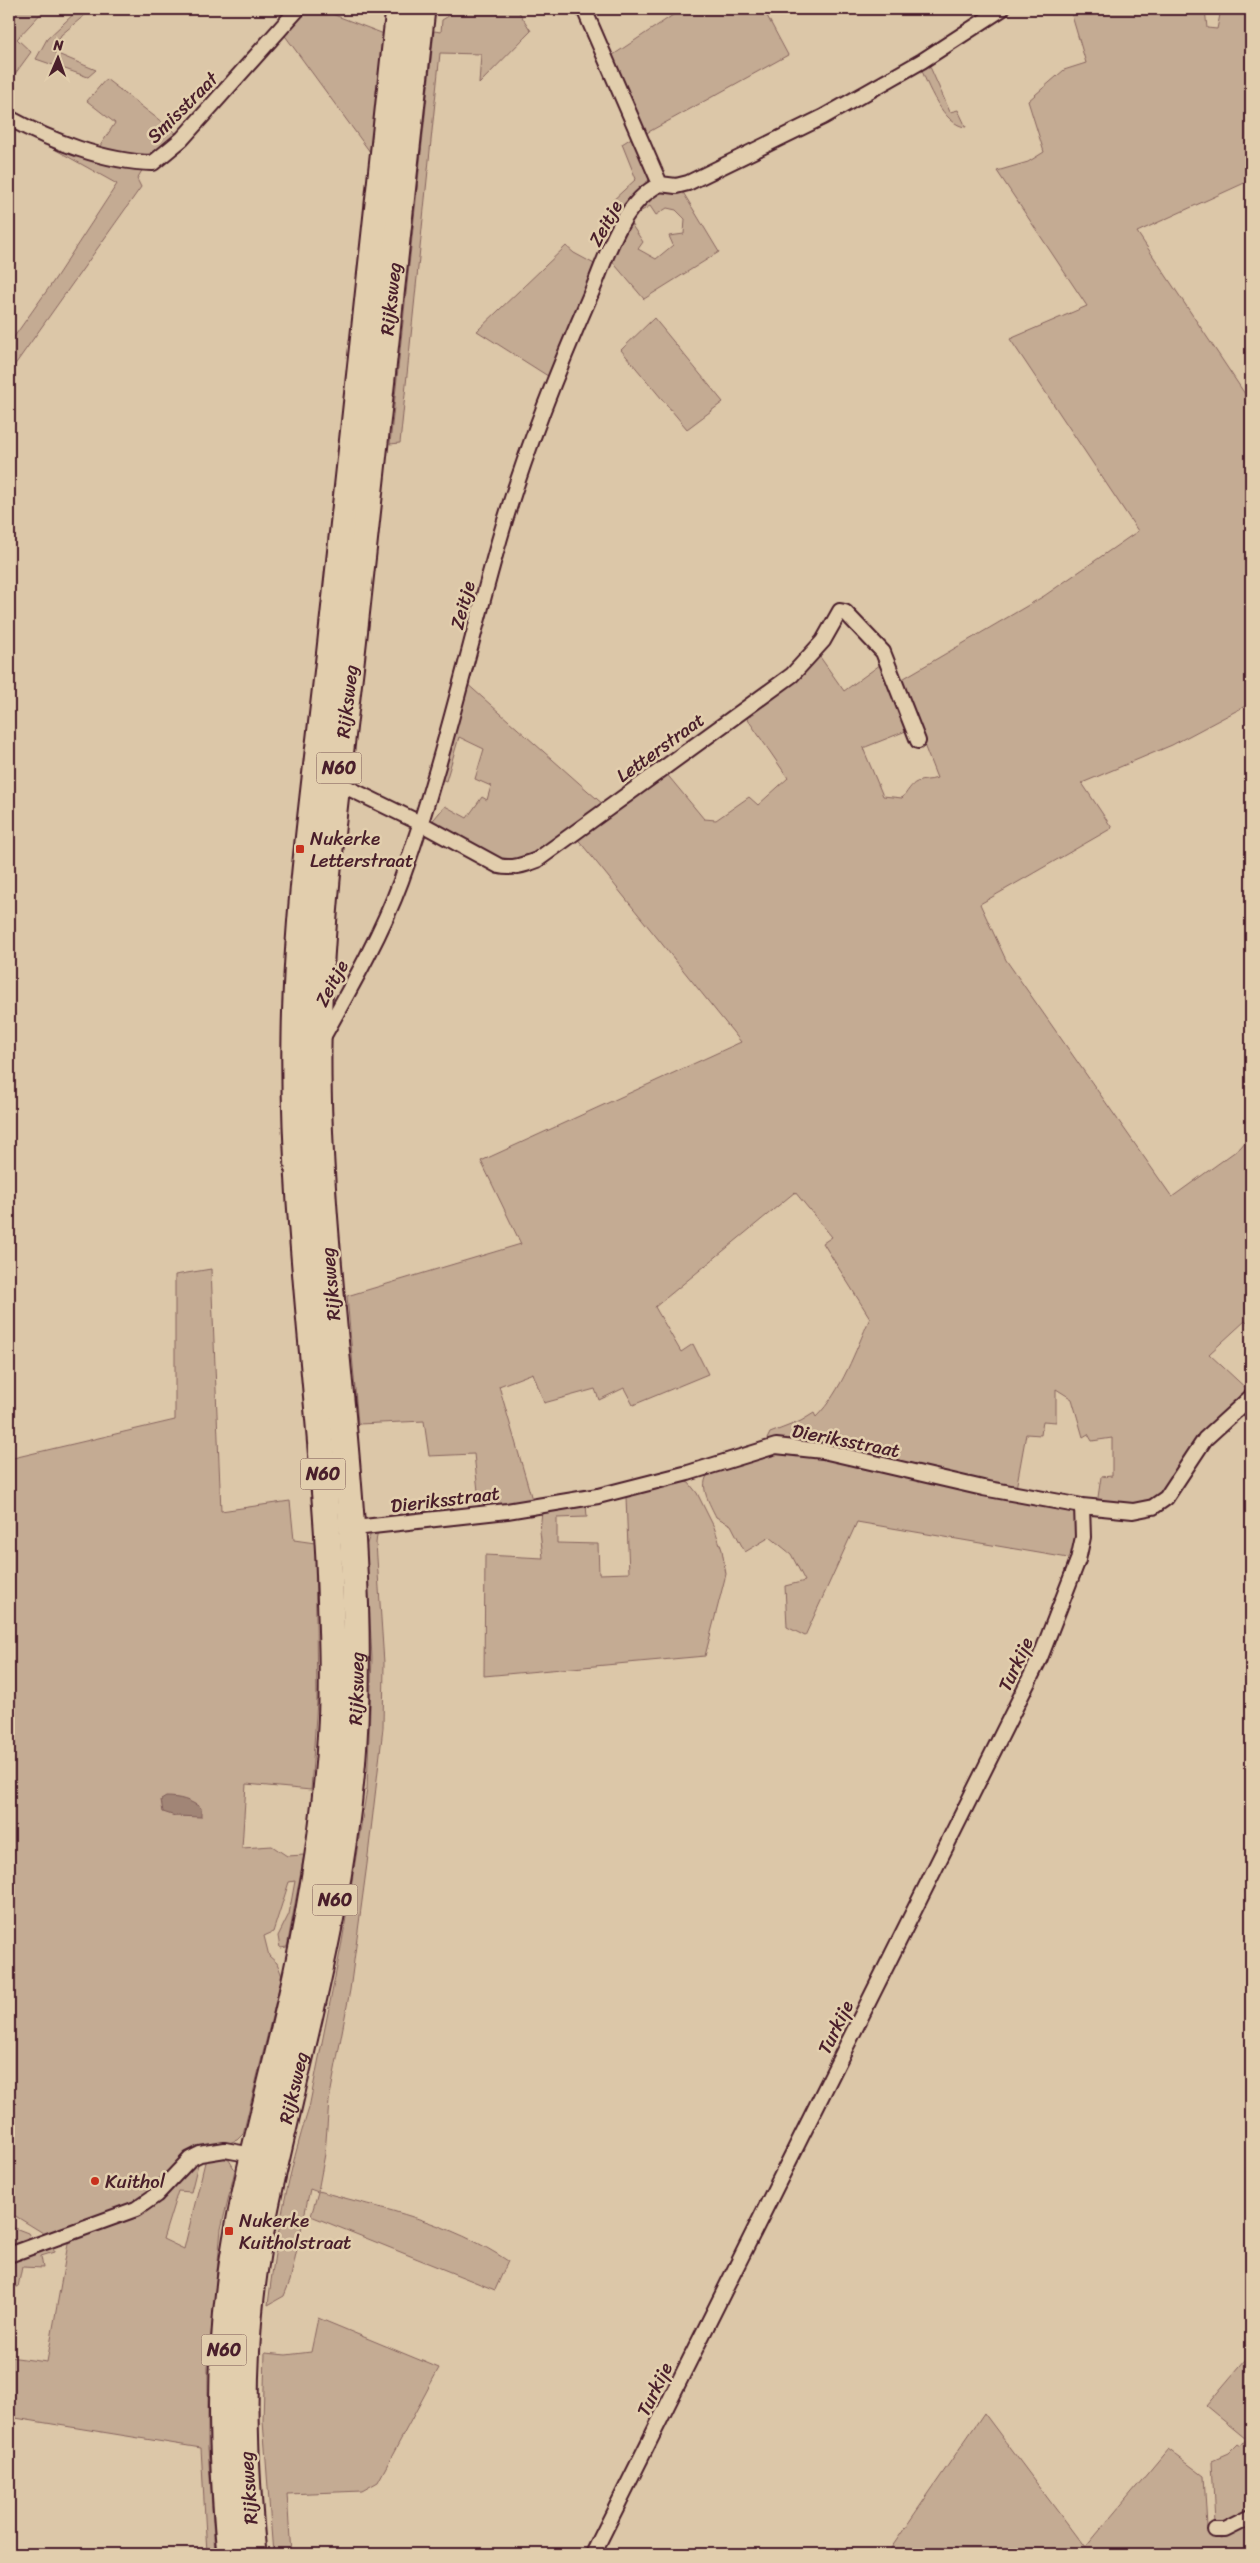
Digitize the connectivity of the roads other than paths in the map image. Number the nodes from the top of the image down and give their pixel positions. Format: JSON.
{"nodes":[{"id":1,"x":298,"y":9,"type":"edge"},
{"id":2,"x":399,"y":9,"type":"edge"},
{"id":3,"x":422,"y":9,"type":"edge"},
{"id":4,"x":584,"y":9,"type":"edge"},
{"id":5,"x":1002,"y":9,"type":"edge"},
{"id":6,"x":9,"y":118,"type":"edge"},
{"id":7,"x":660,"y":184,"type":"junction"},
{"id":8,"x":918,"y":741,"type":"dead end"},
{"id":9,"x":338,"y":783,"type":"junction"},
{"id":10,"x":420,"y":822,"type":"junction"},
{"id":11,"x":318,"y":1047,"type":"junction"},
{"id":12,"x":1251,"y":1397,"type":"edge"},
{"id":13,"x":1082,"y":1506,"type":"junction"},
{"id":14,"x":339,"y":1530,"type":"junction"},
{"id":15,"x":265,"y":2158,"type":"junction"},
{"id":16,"x":9,"y":2255,"type":"edge"},
{"id":17,"x":1251,"y":2517,"type":"edge"},
{"id":18,"x":1215,"y":2530,"type":"dead end"},
{"id":19,"x":230,"y":2554,"type":"edge"},
{"id":20,"x":253,"y":2554,"type":"edge"},
{"id":21,"x":593,"y":2554,"type":"edge"}],
"edges":[{"from":1,"to":6,"type":"street","name":"Smisstraat"},
{"from":2,"to":14,"type":"highway","name":"Rijksweg","number":"N60"},
{"from":3,"to":9,"type":"highway","name":"Rijksweg","number":"N60"},
{"from":4,"to":7,"type":"street"},
{"from":5,"to":7,"type":"street"},
{"from":7,"to":10,"type":"street","name":"Zeitje"},
{"from":8,"to":10,"type":"street","name":"Letterstraat"},
{"from":9,"to":10,"type":"street","name":"Letterstraat"},
{"from":9,"to":11,"type":"highway","name":"Rijksweg","number":"N60"},
{"from":10,"to":11,"type":"street","name":"Zeitje"},
{"from":11,"to":14,"type":"highway","name":"Rijksweg","number":"N60"},
{"from":12,"to":13,"type":"street","name":"Dieriksstraat"},
{"from":13,"to":14,"type":"street","name":"Dieriksstraat"},
{"from":13,"to":21,"type":"street","name":"Turkije"},
{"from":14,"to":15,"type":"highway","name":"Rijksweg","number":"N60"},
{"from":15,"to":16,"type":"street"},
{"from":15,"to":19,"type":"highway","name":"Rijksweg","number":"N60"},
{"from":15,"to":20,"type":"highway","name":"Rijksweg","number":"N60"},
{"from":17,"to":18,"type":"street"}]}
